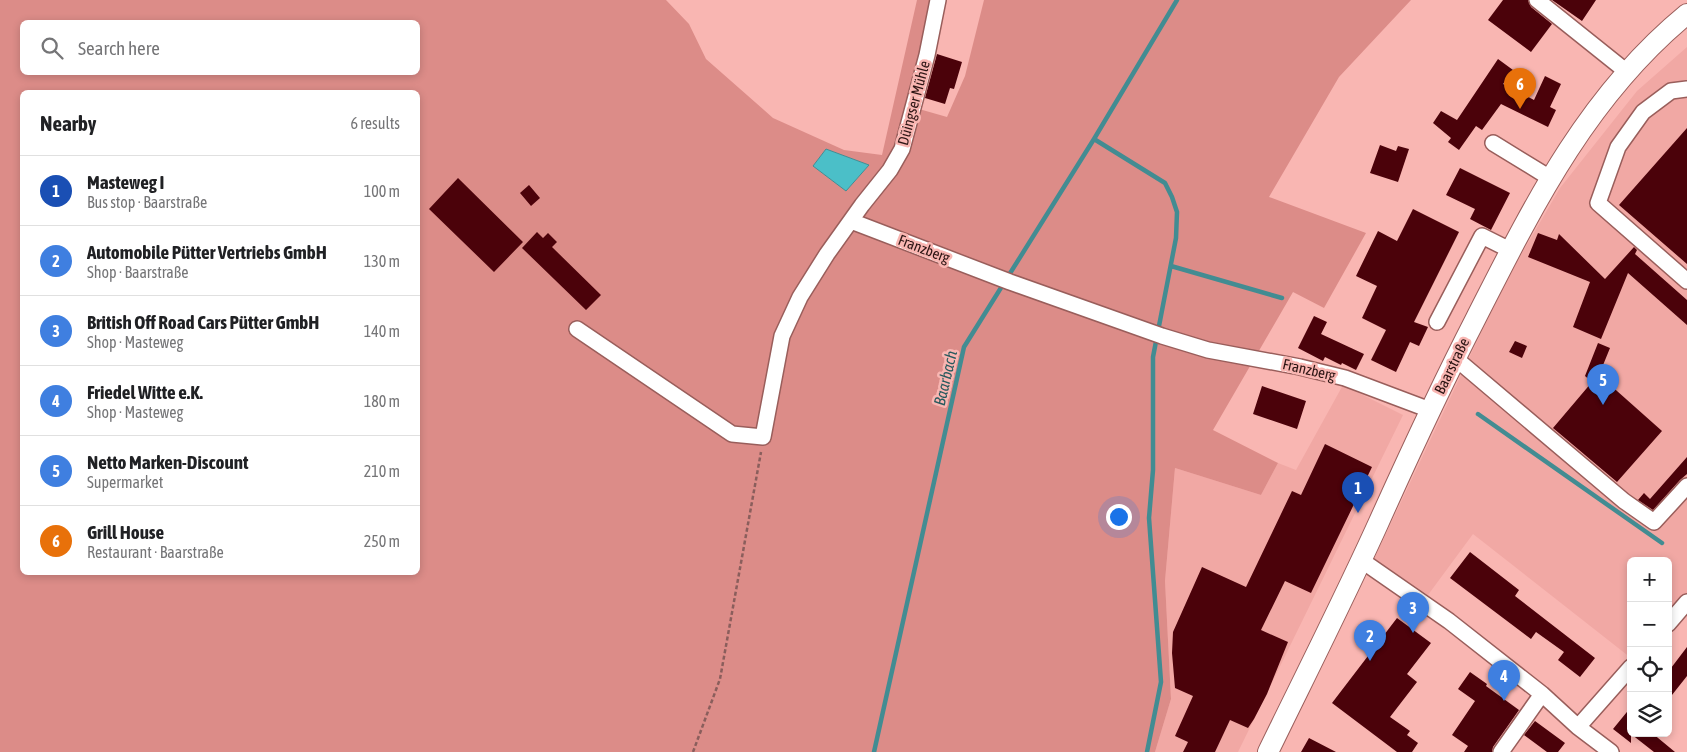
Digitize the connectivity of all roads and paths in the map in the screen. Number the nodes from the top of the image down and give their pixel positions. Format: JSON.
{"nodes":[{"id":1,"x":938,"y":0,"type":"edge"},
{"id":2,"x":1537,"y":0,"type":"edge"},
{"id":3,"x":1687,"y":14,"type":"edge"},
{"id":4,"x":1627,"y":72,"type":"junction"},
{"id":5,"x":1687,"y":89,"type":"edge"},
{"id":6,"x":1493,"y":143,"type":"dead end"},
{"id":7,"x":1550,"y":178,"type":"junction"},
{"id":8,"x":851,"y":221,"type":"junction"},
{"id":9,"x":1510,"y":250,"type":"junction"},
{"id":10,"x":1687,"y":281,"type":"edge"},
{"id":11,"x":1437,"y":322,"type":"dead end"},
{"id":12,"x":577,"y":329,"type":"dead end"},
{"id":13,"x":1455,"y":358,"type":"junction"},
{"id":14,"x":1430,"y":410,"type":"junction"},
{"id":15,"x":763,"y":437,"type":"junction"},
{"id":16,"x":1687,"y":486,"type":"edge"},
{"id":17,"x":1361,"y":560,"type":"junction"},
{"id":18,"x":1687,"y":602,"type":"edge"},
{"id":19,"x":1672,"y":619,"type":"edge"},
{"id":20,"x":1627,"y":672,"type":"edge"},
{"id":21,"x":1542,"y":694,"type":"junction"},
{"id":22,"x":1578,"y":727,"type":"junction"},
{"id":23,"x":693,"y":752,"type":"edge"},
{"id":24,"x":1268,"y":752,"type":"edge"},
{"id":25,"x":1501,"y":752,"type":"edge"},
{"id":26,"x":1611,"y":752,"type":"edge"}],
"edges":[{"from":1,"to":8,"type":"street","name":"Düingser Mühle"},
{"from":2,"to":4,"type":"street"},
{"from":3,"to":4,"type":"main road","name":"Baarstraße"},
{"from":4,"to":7,"type":"main road","name":"Baarstraße"},
{"from":5,"to":10,"type":"street"},
{"from":6,"to":7,"type":"street"},
{"from":7,"to":9,"type":"main road","name":"Baarstraße"},
{"from":8,"to":14,"type":"street","name":"Franzberg"},
{"from":8,"to":15,"type":"street"},
{"from":9,"to":11,"type":"street"},
{"from":9,"to":13,"type":"main road","name":"Baarstraße"},
{"from":12,"to":15,"type":"street"},
{"from":13,"to":14,"type":"main road","name":"Baarstraße"},
{"from":13,"to":16,"type":"street"},
{"from":14,"to":17,"type":"main road","name":"Baarstraße"},
{"from":15,"to":23,"type":"path"},
{"from":17,"to":21,"type":"street"},
{"from":17,"to":24,"type":"main road","name":"Baarstraße"},
{"from":18,"to":19,"type":"street"},
{"from":20,"to":22,"type":"street"},
{"from":21,"to":22,"type":"street"},
{"from":21,"to":25,"type":"street"},
{"from":22,"to":26,"type":"street"}]}
